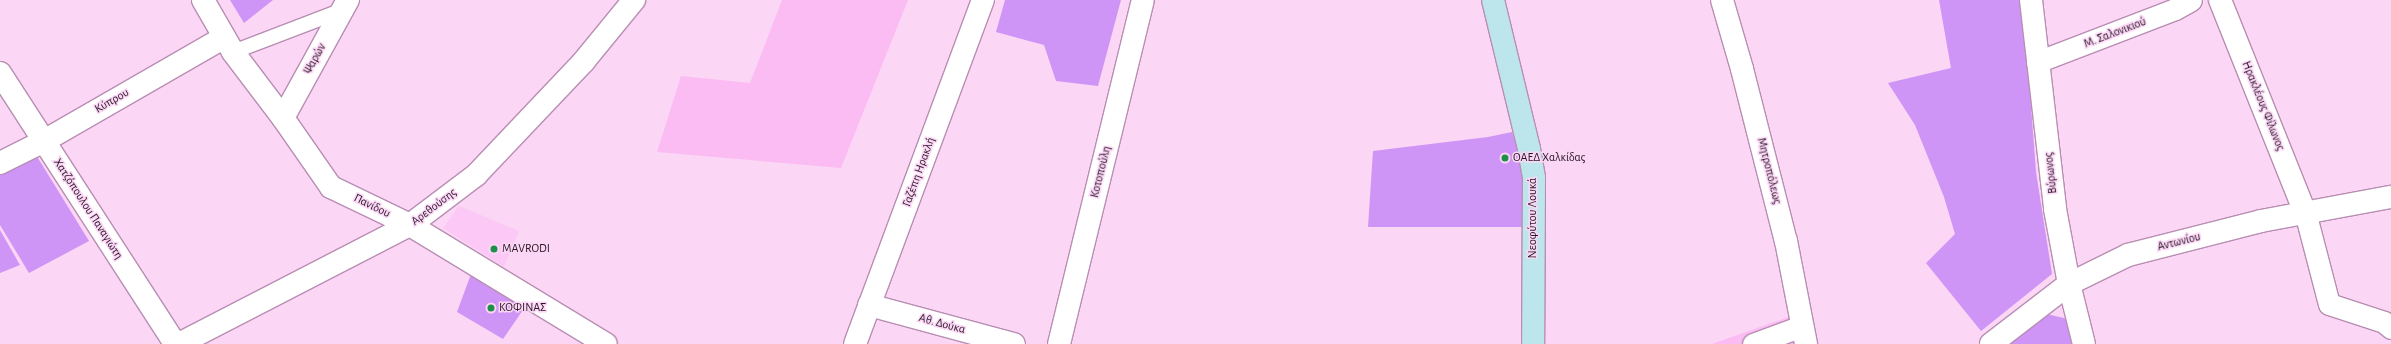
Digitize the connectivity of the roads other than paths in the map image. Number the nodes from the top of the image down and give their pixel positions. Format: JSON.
{"nodes":[{"id":1,"x":203,"y":0,"type":"edge"},
{"id":2,"x":634,"y":0,"type":"edge"},
{"id":3,"x":982,"y":0,"type":"edge"},
{"id":4,"x":1143,"y":0,"type":"edge"},
{"id":5,"x":1493,"y":0,"type":"edge"},
{"id":6,"x":1722,"y":0,"type":"edge"},
{"id":7,"x":2031,"y":0,"type":"edge"},
{"id":8,"x":2191,"y":0,"type":"edge"},
{"id":9,"x":2220,"y":0,"type":"edge"},
{"id":10,"x":345,"y":5,"type":"edge"},
{"id":11,"x":228,"y":45,"type":"junction"},
{"id":12,"x":2037,"y":62,"type":"junction"},
{"id":13,"x":0,"y":73,"type":"edge"},
{"id":14,"x":283,"y":118,"type":"junction"},
{"id":15,"x":44,"y":141,"type":"junction"},
{"id":16,"x":0,"y":163,"type":"edge"},
{"id":17,"x":2391,"y":197,"type":"edge"},
{"id":18,"x":2305,"y":212,"type":"junction"},
{"id":19,"x":410,"y":225,"type":"junction"},
{"id":20,"x":2069,"y":284,"type":"junction"},
{"id":21,"x":869,"y":305,"type":"junction"},
{"id":22,"x":2391,"y":328,"type":"edge"},
{"id":23,"x":1804,"y":335,"type":"edge"},
{"id":24,"x":595,"y":341,"type":"edge"},
{"id":25,"x":175,"y":344,"type":"edge"},
{"id":26,"x":179,"y":344,"type":"edge"},
{"id":27,"x":855,"y":344,"type":"edge"},
{"id":28,"x":1014,"y":344,"type":"edge"},
{"id":29,"x":1059,"y":344,"type":"edge"},
{"id":30,"x":1533,"y":344,"type":"edge"},
{"id":31,"x":1753,"y":344,"type":"edge"},
{"id":32,"x":1991,"y":344,"type":"edge"},
{"id":33,"x":2084,"y":344,"type":"edge"}],
"edges":[{"from":1,"to":11,"type":"street","name":"Πανίδου"},
{"from":2,"to":19,"type":"street","name":"Αρεθούσης"},
{"from":3,"to":21,"type":"street","name":"Γαζέπη Ηρακλή"},
{"from":4,"to":29,"type":"street","name":"Κοτοπούλη"},
{"from":5,"to":30,"type":"main road","name":"Νεοφύτου Λουκά"},
{"from":6,"to":23,"type":"street","name":"Μητροπόλεως"},
{"from":7,"to":12,"type":"street","name":"Βύρωνος"},
{"from":8,"to":12,"type":"street","name":"Μ. Σαλονικιού"},
{"from":9,"to":18,"type":"street","name":"Ηρακλέους Φίλωνος"},
{"from":10,"to":11,"type":"lane"},
{"from":10,"to":14,"type":"street","name":"Ψαρών"},
{"from":11,"to":14,"type":"street","name":"Πανίδου"},
{"from":11,"to":15,"type":"street","name":"Κύπρου"},
{"from":12,"to":20,"type":"street","name":"Βύρωνος"},
{"from":13,"to":15,"type":"street","name":"Χατζόπουλου Παναγιώτη"},
{"from":14,"to":19,"type":"street","name":"Πανίδου"},
{"from":15,"to":16,"type":"street","name":"Κύπρου"},
{"from":15,"to":25,"type":"street","name":"Χατζόπουλου Παναγιώτη"},
{"from":17,"to":18,"type":"street","name":"Αντωνίου"},
{"from":18,"to":20,"type":"street","name":"Αντωνίου"},
{"from":18,"to":22,"type":"street"},
{"from":19,"to":24,"type":"street","name":"Πανίδου"},
{"from":19,"to":26,"type":"street","name":"Αρεθούσης"},
{"from":20,"to":32,"type":"street","name":"Αντωνίου"},
{"from":20,"to":33,"type":"street","name":"Βύρωνος"},
{"from":21,"to":27,"type":"street","name":"Γαζέπη Ηρακλή"},
{"from":21,"to":28,"type":"street","name":"Αθ. Δούκα"},
{"from":23,"to":31,"type":"street"}]}
